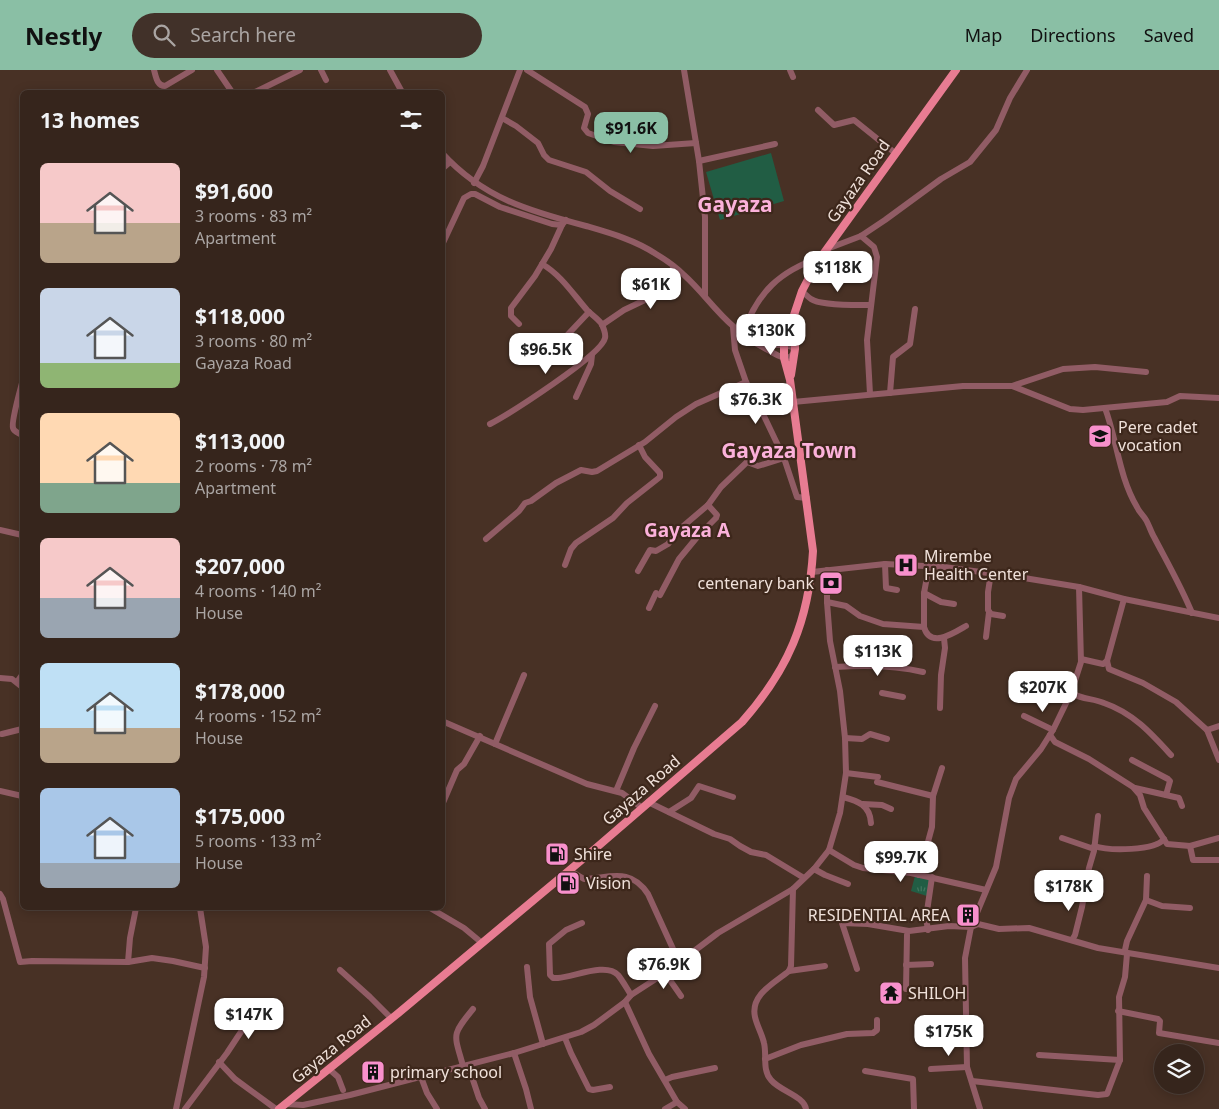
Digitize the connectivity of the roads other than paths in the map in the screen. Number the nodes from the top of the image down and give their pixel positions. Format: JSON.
{"nodes":[{"id":1,"x":154,"y":70,"type":"edge"},
{"id":2,"x":192,"y":70,"type":"edge"},
{"id":3,"x":217,"y":70,"type":"edge"},
{"id":4,"x":300,"y":70,"type":"edge"},
{"id":5,"x":321,"y":70,"type":"edge"},
{"id":6,"x":390,"y":70,"type":"edge"},
{"id":7,"x":520,"y":70,"type":"edge"},
{"id":8,"x":527,"y":70,"type":"edge"},
{"id":9,"x":684,"y":70,"type":"edge"},
{"id":10,"x":956,"y":70,"type":"edge"},
{"id":11,"x":1027,"y":70,"type":"edge"},
{"id":12,"x":326,"y":80,"type":"dead end"},
{"id":13,"x":231,"y":90,"type":"edge"},
{"id":14,"x":259,"y":90,"type":"edge"},
{"id":15,"x":401,"y":90,"type":"edge"},
{"id":16,"x":818,"y":110,"type":"dead end"},
{"id":17,"x":502,"y":118,"type":"junction"},
{"id":18,"x":696,"y":143,"type":"junction"},
{"id":19,"x":775,"y":144,"type":"dead end"},
{"id":20,"x":895,"y":153,"type":"junction"},
{"id":21,"x":445,"y":156,"type":"edge"},
{"id":22,"x":699,"y":161,"type":"junction"},
{"id":23,"x":450,"y":162,"type":"junction"},
{"id":24,"x":445,"y":167,"type":"edge"},
{"id":25,"x":474,"y":183,"type":"junction"},
{"id":26,"x":640,"y":209,"type":"dead end"},
{"id":27,"x":564,"y":223,"type":"junction"},
{"id":28,"x":862,"y":236,"type":"junction"},
{"id":29,"x":445,"y":239,"type":"edge"},
{"id":30,"x":827,"y":249,"type":"junction"},
{"id":31,"x":821,"y":257,"type":"junction"},
{"id":32,"x":542,"y":264,"type":"junction"},
{"id":33,"x":674,"y":267,"type":"junction"},
{"id":34,"x":802,"y":291,"type":"junction"},
{"id":35,"x":705,"y":296,"type":"junction"},
{"id":36,"x":870,"y":305,"type":"junction"},
{"id":37,"x":915,"y":309,"type":"dead end"},
{"id":38,"x":589,"y":312,"type":"junction"},
{"id":39,"x":794,"y":315,"type":"junction"},
{"id":40,"x":519,"y":324,"type":"dead end"},
{"id":41,"x":602,"y":324,"type":"junction"},
{"id":42,"x":733,"y":327,"type":"junction"},
{"id":43,"x":743,"y":334,"type":"junction"},
{"id":44,"x":756,"y":343,"type":"junction"},
{"id":45,"x":784,"y":345,"type":"junction"},
{"id":46,"x":794,"y":350,"type":"junction"},
{"id":47,"x":592,"y":355,"type":"junction"},
{"id":48,"x":534,"y":356,"type":"dead end"},
{"id":49,"x":784,"y":358,"type":"junction"},
{"id":50,"x":1146,"y":372,"type":"dead end"},
{"id":51,"x":790,"y":380,"type":"junction"},
{"id":52,"x":746,"y":382,"type":"junction"},
{"id":53,"x":1012,"y":386,"type":"junction"},
{"id":54,"x":890,"y":393,"type":"junction"},
{"id":55,"x":870,"y":394,"type":"junction"},
{"id":56,"x":20,"y":395,"type":"edge"},
{"id":57,"x":576,"y":397,"type":"dead end"},
{"id":58,"x":1219,"y":398,"type":"edge"},
{"id":59,"x":793,"y":402,"type":"junction"},
{"id":60,"x":1105,"y":408,"type":"junction"},
{"id":61,"x":490,"y":424,"type":"dead end"},
{"id":62,"x":20,"y":434,"type":"edge"},
{"id":63,"x":639,"y":445,"type":"junction"},
{"id":64,"x":784,"y":458,"type":"junction"},
{"id":65,"x":807,"y":498,"type":"junction"},
{"id":66,"x":708,"y":505,"type":"junction"},
{"id":67,"x":0,"y":530,"type":"edge"},
{"id":68,"x":20,"y":535,"type":"edge"},
{"id":69,"x":486,"y":539,"type":"dead end"},
{"id":70,"x":885,"y":564,"type":"junction"},
{"id":71,"x":565,"y":565,"type":"dead end"},
{"id":72,"x":929,"y":566,"type":"junction"},
{"id":73,"x":814,"y":569,"type":"junction"},
{"id":74,"x":827,"y":570,"type":"junction"},
{"id":75,"x":638,"y":571,"type":"dead end"},
{"id":76,"x":991,"y":573,"type":"junction"},
{"id":77,"x":1079,"y":588,"type":"junction"},
{"id":78,"x":897,"y":590,"type":"dead end"},
{"id":79,"x":924,"y":593,"type":"junction"},
{"id":80,"x":1124,"y":599,"type":"junction"},
{"id":81,"x":827,"y":602,"type":"junction"},
{"id":82,"x":954,"y":604,"type":"dead end"},
{"id":83,"x":649,"y":608,"type":"dead end"},
{"id":84,"x":989,"y":612,"type":"junction"},
{"id":85,"x":1192,"y":613,"type":"junction"},
{"id":86,"x":1003,"y":616,"type":"dead end"},
{"id":87,"x":1219,"y":618,"type":"edge"},
{"id":88,"x":924,"y":626,"type":"junction"},
{"id":89,"x":966,"y":626,"type":"dead end"},
{"id":90,"x":986,"y":637,"type":"dead end"},
{"id":91,"x":944,"y":638,"type":"junction"},
{"id":92,"x":1081,"y":659,"type":"junction"},
{"id":93,"x":1107,"y":661,"type":"junction"},
{"id":94,"x":835,"y":667,"type":"junction"},
{"id":95,"x":922,"y":672,"type":"dead end"},
{"id":96,"x":524,"y":675,"type":"dead end"},
{"id":97,"x":0,"y":678,"type":"edge"},
{"id":98,"x":20,"y":684,"type":"edge"},
{"id":99,"x":882,"y":693,"type":"dead end"},
{"id":100,"x":1070,"y":693,"type":"junction"},
{"id":101,"x":903,"y":697,"type":"dead end"},
{"id":102,"x":655,"y":706,"type":"dead end"},
{"id":103,"x":940,"y":708,"type":"dead end"},
{"id":104,"x":1024,"y":716,"type":"dead end"},
{"id":105,"x":445,"y":722,"type":"edge"},
{"id":106,"x":1219,"y":726,"type":"edge"},
{"id":107,"x":20,"y":730,"type":"edge"},
{"id":108,"x":1207,"y":730,"type":"junction"},
{"id":109,"x":1052,"y":733,"type":"junction"},
{"id":110,"x":2,"y":734,"type":"dead end"},
{"id":111,"x":480,"y":736,"type":"junction"},
{"id":112,"x":845,"y":738,"type":"junction"},
{"id":113,"x":887,"y":739,"type":"dead end"},
{"id":114,"x":495,"y":744,"type":"junction"},
{"id":115,"x":1217,"y":752,"type":"edge"},
{"id":116,"x":1171,"y":755,"type":"dead end"},
{"id":117,"x":1132,"y":760,"type":"dead end"},
{"id":118,"x":1219,"y":760,"type":"edge"},
{"id":119,"x":942,"y":768,"type":"dead end"},
{"id":120,"x":846,"y":773,"type":"junction"},
{"id":121,"x":1134,"y":787,"type":"junction"},
{"id":122,"x":0,"y":791,"type":"edge"},
{"id":123,"x":616,"y":791,"type":"junction"},
{"id":124,"x":1166,"y":794,"type":"junction"},
{"id":125,"x":20,"y":796,"type":"edge"},
{"id":126,"x":933,"y":796,"type":"junction"},
{"id":127,"x":733,"y":797,"type":"dead end"},
{"id":128,"x":843,"y":797,"type":"junction"},
{"id":129,"x":445,"y":800,"type":"edge"},
{"id":130,"x":863,"y":804,"type":"junction"},
{"id":131,"x":645,"y":805,"type":"junction"},
{"id":132,"x":1182,"y":806,"type":"dead end"},
{"id":133,"x":891,"y":808,"type":"dead end"},
{"id":134,"x":669,"y":812,"type":"junction"},
{"id":135,"x":1098,"y":816,"type":"dead end"},
{"id":136,"x":870,"y":823,"type":"dead end"},
{"id":137,"x":1062,"y":838,"type":"dead end"},
{"id":138,"x":1219,"y":838,"type":"edge"},
{"id":139,"x":1164,"y":839,"type":"junction"},
{"id":140,"x":1190,"y":846,"type":"junction"},
{"id":141,"x":1094,"y":847,"type":"junction"},
{"id":142,"x":829,"y":850,"type":"junction"},
{"id":143,"x":1219,"y":860,"type":"edge"},
{"id":144,"x":814,"y":868,"type":"junction"},
{"id":145,"x":569,"y":870,"type":"junction"},
{"id":146,"x":919,"y":875,"type":"junction"},
{"id":147,"x":1147,"y":876,"type":"dead end"},
{"id":148,"x":932,"y":877,"type":"junction"},
{"id":149,"x":804,"y":878,"type":"junction"},
{"id":150,"x":848,"y":884,"type":"dead end"},
{"id":151,"x":793,"y":889,"type":"junction"},
{"id":152,"x":986,"y":890,"type":"junction"},
{"id":153,"x":0,"y":893,"type":"edge"},
{"id":154,"x":1146,"y":900,"type":"junction"},
{"id":155,"x":1190,"y":908,"type":"dead end"},
{"id":156,"x":136,"y":910,"type":"edge"},
{"id":157,"x":200,"y":910,"type":"edge"},
{"id":158,"x":433,"y":910,"type":"edge"},
{"id":159,"x":582,"y":923,"type":"dead end"},
{"id":160,"x":971,"y":927,"type":"junction"},
{"id":161,"x":928,"y":930,"type":"junction"},
{"id":162,"x":907,"y":936,"type":"dead end"},
{"id":163,"x":1072,"y":940,"type":"junction"},
{"id":164,"x":482,"y":943,"type":"junction"},
{"id":165,"x":1126,"y":952,"type":"junction"},
{"id":166,"x":128,"y":962,"type":"junction"},
{"id":167,"x":679,"y":962,"type":"junction"},
{"id":168,"x":931,"y":964,"type":"dead end"},
{"id":169,"x":906,"y":965,"type":"junction"},
{"id":170,"x":825,"y":966,"type":"dead end"},
{"id":171,"x":527,"y":967,"type":"dead end"},
{"id":172,"x":205,"y":968,"type":"junction"},
{"id":173,"x":1219,"y":968,"type":"edge"},
{"id":174,"x":857,"y":969,"type":"dead end"},
{"id":175,"x":340,"y":970,"type":"dead end"},
{"id":176,"x":789,"y":971,"type":"junction"},
{"id":177,"x":665,"y":973,"type":"junction"},
{"id":178,"x":906,"y":988,"type":"dead end"},
{"id":179,"x":631,"y":995,"type":"junction"},
{"id":180,"x":681,"y":996,"type":"dead end"},
{"id":181,"x":624,"y":1002,"type":"junction"},
{"id":182,"x":260,"y":1003,"type":"dead end"},
{"id":183,"x":473,"y":1009,"type":"dead end"},
{"id":184,"x":1118,"y":1011,"type":"junction"},
{"id":185,"x":391,"y":1018,"type":"junction"},
{"id":186,"x":877,"y":1020,"type":"dead end"},
{"id":187,"x":566,"y":1038,"type":"junction"},
{"id":188,"x":1219,"y":1043,"type":"edge"},
{"id":189,"x":543,"y":1044,"type":"junction"},
{"id":190,"x":514,"y":1053,"type":"junction"},
{"id":191,"x":1039,"y":1055,"type":"dead end"},
{"id":192,"x":765,"y":1059,"type":"junction"},
{"id":193,"x":1120,"y":1060,"type":"junction"},
{"id":194,"x":218,"y":1062,"type":"junction"},
{"id":195,"x":465,"y":1065,"type":"junction"},
{"id":196,"x":967,"y":1067,"type":"junction"},
{"id":197,"x":715,"y":1068,"type":"dead end"},
{"id":198,"x":329,"y":1069,"type":"junction"},
{"id":199,"x":931,"y":1069,"type":"dead end"},
{"id":200,"x":865,"y":1071,"type":"dead end"},
{"id":201,"x":421,"y":1076,"type":"junction"},
{"id":202,"x":665,"y":1080,"type":"junction"},
{"id":203,"x":972,"y":1081,"type":"junction"},
{"id":204,"x":610,"y":1087,"type":"dead end"},
{"id":205,"x":343,"y":1090,"type":"dead end"},
{"id":206,"x":677,"y":1102,"type":"junction"},
{"id":207,"x":280,"y":1107,"type":"edge"},
{"id":208,"x":304,"y":1107,"type":"edge"},
{"id":209,"x":176,"y":1109,"type":"edge"},
{"id":210,"x":185,"y":1109,"type":"edge"},
{"id":211,"x":437,"y":1109,"type":"edge"},
{"id":212,"x":485,"y":1109,"type":"edge"},
{"id":213,"x":531,"y":1109,"type":"edge"},
{"id":214,"x":665,"y":1109,"type":"edge"},
{"id":215,"x":685,"y":1109,"type":"edge"},
{"id":216,"x":806,"y":1109,"type":"edge"},
{"id":217,"x":914,"y":1109,"type":"edge"},
{"id":218,"x":980,"y":1109,"type":"edge"}],
"edges":[{"from":1,"to":2,"type":"street"},
{"from":3,"to":13,"type":"street"},
{"from":4,"to":14,"type":"street"},
{"from":5,"to":12,"type":"street"},
{"from":6,"to":15,"type":"street"},
{"from":7,"to":17,"type":"street"},
{"from":8,"to":18,"type":"street"},
{"from":9,"to":18,"type":"street"},
{"from":10,"to":20,"type":"main road","name":"Gayaza Road"},
{"from":11,"to":28,"type":"street"},
{"from":16,"to":20,"type":"street"},
{"from":17,"to":25,"type":"street"},
{"from":17,"to":26,"type":"street"},
{"from":18,"to":22,"type":"street"},
{"from":19,"to":22,"type":"street"},
{"from":20,"to":30,"type":"main road","name":"Gayaza Road"},
{"from":21,"to":23,"type":"street"},
{"from":22,"to":35,"type":"street"},
{"from":23,"to":24,"type":"street"},
{"from":23,"to":25,"type":"street"},
{"from":25,"to":27,"type":"street"},
{"from":27,"to":29,"type":"street"},
{"from":27,"to":32,"type":"street"},
{"from":27,"to":33,"type":"street"},
{"from":28,"to":30,"type":"street"},
{"from":28,"to":36,"type":"street"},
{"from":30,"to":31,"type":"main road","name":"Gayaza Road"},
{"from":31,"to":34,"type":"main road","name":"Gayaza Road"},
{"from":31,"to":43,"type":"street"},
{"from":32,"to":38,"type":"street"},
{"from":32,"to":40,"type":"street"},
{"from":33,"to":35,"type":"street"},
{"from":33,"to":41,"type":"street"},
{"from":34,"to":36,"type":"street"},
{"from":34,"to":39,"type":"main road","name":"Gayaza Road"},
{"from":35,"to":42,"type":"street"},
{"from":36,"to":55,"type":"street"},
{"from":37,"to":54,"type":"street"},
{"from":38,"to":41,"type":"street"},
{"from":38,"to":48,"type":"street"},
{"from":39,"to":45,"type":"main road","name":"Gayaza Road"},
{"from":39,"to":46,"type":"main road","name":"Gayaza Road"},
{"from":41,"to":47,"type":"street"},
{"from":42,"to":43,"type":"street"},
{"from":42,"to":52,"type":"street"},
{"from":43,"to":44,"type":"street"},
{"from":44,"to":45,"type":"street"},
{"from":44,"to":49,"type":"street"},
{"from":45,"to":46,"type":"street"},
{"from":45,"to":49,"type":"main road","name":"Gayaza Road"},
{"from":46,"to":49,"type":"street"},
{"from":46,"to":51,"type":"main road","name":"Gayaza Road"},
{"from":47,"to":57,"type":"street"},
{"from":47,"to":61,"type":"street"},
{"from":49,"to":51,"type":"main road","name":"Gayaza Road"},
{"from":50,"to":53,"type":"street"},
{"from":51,"to":59,"type":"main road","name":"Gayaza Road"},
{"from":52,"to":63,"type":"street"},
{"from":52,"to":64,"type":"street"},
{"from":53,"to":54,"type":"street"},
{"from":53,"to":60,"type":"street"},
{"from":54,"to":55,"type":"street"},
{"from":55,"to":59,"type":"street"},
{"from":56,"to":62,"type":"street"},
{"from":58,"to":60,"type":"street"},
{"from":59,"to":65,"type":"main road","name":"Gayaza Road"},
{"from":60,"to":85,"type":"street"},
{"from":63,"to":69,"type":"street"},
{"from":63,"to":71,"type":"street"},
{"from":64,"to":65,"type":"street"},
{"from":64,"to":66,"type":"street"},
{"from":65,"to":73,"type":"main road","name":"Gayaza Road"},
{"from":66,"to":75,"type":"street"},
{"from":66,"to":83,"type":"street"},
{"from":67,"to":68,"type":"street"},
{"from":70,"to":72,"type":"street"},
{"from":70,"to":74,"type":"street"},
{"from":70,"to":78,"type":"street"},
{"from":72,"to":76,"type":"street"},
{"from":72,"to":79,"type":"street"},
{"from":73,"to":74,"type":"street"},
{"from":73,"to":131,"type":"main road","name":"Gayaza Road"},
{"from":74,"to":81,"type":"street"},
{"from":76,"to":77,"type":"street"},
{"from":76,"to":84,"type":"street"},
{"from":77,"to":80,"type":"street"},
{"from":77,"to":92,"type":"street"},
{"from":79,"to":82,"type":"street"},
{"from":79,"to":88,"type":"street"},
{"from":80,"to":85,"type":"street"},
{"from":80,"to":93,"type":"street"},
{"from":81,"to":88,"type":"street"},
{"from":81,"to":94,"type":"street"},
{"from":84,"to":86,"type":"street"},
{"from":84,"to":90,"type":"street"},
{"from":85,"to":87,"type":"street"},
{"from":88,"to":91,"type":"street"},
{"from":89,"to":91,"type":"street"},
{"from":91,"to":103,"type":"street"},
{"from":92,"to":93,"type":"street"},
{"from":92,"to":100,"type":"street"},
{"from":93,"to":108,"type":"street"},
{"from":94,"to":95,"type":"street"},
{"from":94,"to":112,"type":"street"},
{"from":96,"to":114,"type":"street"},
{"from":97,"to":98,"type":"street"},
{"from":99,"to":101,"type":"street"},
{"from":100,"to":109,"type":"street"},
{"from":100,"to":116,"type":"street"},
{"from":102,"to":123,"type":"street"},
{"from":104,"to":109,"type":"street"},
{"from":105,"to":111,"type":"street"},
{"from":106,"to":108,"type":"street"},
{"from":107,"to":110,"type":"street"},
{"from":108,"to":115,"type":"street"},
{"from":109,"to":121,"type":"street"},
{"from":109,"to":152,"type":"street"},
{"from":111,"to":114,"type":"street"},
{"from":111,"to":129,"type":"street"},
{"from":112,"to":113,"type":"street"},
{"from":112,"to":120,"type":"street"},
{"from":114,"to":123,"type":"street"},
{"from":115,"to":118,"type":"street"},
{"from":117,"to":124,"type":"street"},
{"from":119,"to":126,"type":"street"},
{"from":120,"to":126,"type":"street"},
{"from":120,"to":128,"type":"street"},
{"from":121,"to":124,"type":"street"},
{"from":121,"to":139,"type":"street"},
{"from":122,"to":125,"type":"street"},
{"from":123,"to":131,"type":"street"},
{"from":124,"to":132,"type":"street"},
{"from":126,"to":146,"type":"street"},
{"from":127,"to":134,"type":"street"},
{"from":128,"to":130,"type":"street"},
{"from":128,"to":142,"type":"street"},
{"from":130,"to":133,"type":"street"},
{"from":130,"to":136,"type":"street"},
{"from":131,"to":134,"type":"street"},
{"from":131,"to":145,"type":"main road","name":"Gayaza Road"},
{"from":134,"to":149,"type":"street"},
{"from":135,"to":141,"type":"street"},
{"from":137,"to":141,"type":"street"},
{"from":138,"to":140,"type":"street"},
{"from":139,"to":140,"type":"street"},
{"from":139,"to":141,"type":"street"},
{"from":140,"to":143,"type":"street"},
{"from":141,"to":163,"type":"street"},
{"from":142,"to":144,"type":"street"},
{"from":142,"to":146,"type":"street"},
{"from":144,"to":149,"type":"street"},
{"from":144,"to":150,"type":"street"},
{"from":145,"to":164,"type":"main road","name":"Gayaza Road"},
{"from":145,"to":167,"type":"street"},
{"from":146,"to":148,"type":"street"},
{"from":147,"to":154,"type":"street"},
{"from":148,"to":152,"type":"street"},
{"from":148,"to":161,"type":"street"},
{"from":149,"to":151,"type":"street"},
{"from":151,"to":167,"type":"street"},
{"from":151,"to":176,"type":"street"},
{"from":152,"to":160,"type":"street"},
{"from":153,"to":166,"type":"street"},
{"from":154,"to":155,"type":"street"},
{"from":154,"to":165,"type":"street"},
{"from":156,"to":166,"type":"street"},
{"from":157,"to":172,"type":"street"},
{"from":158,"to":164,"type":"street"},
{"from":159,"to":179,"type":"street"},
{"from":160,"to":161,"type":"street"},
{"from":160,"to":163,"type":"street"},
{"from":160,"to":196,"type":"street"},
{"from":161,"to":174,"type":"street"},
{"from":162,"to":169,"type":"street"},
{"from":163,"to":165,"type":"street"},
{"from":164,"to":185,"type":"main road","name":"Gayaza Road"},
{"from":165,"to":173,"type":"street"},
{"from":165,"to":184,"type":"street"},
{"from":166,"to":172,"type":"street"},
{"from":167,"to":177,"type":"street"},
{"from":168,"to":169,"type":"street"},
{"from":169,"to":178,"type":"street"},
{"from":170,"to":176,"type":"street"},
{"from":171,"to":189,"type":"street"},
{"from":172,"to":209,"type":"street"},
{"from":175,"to":185,"type":"street"},
{"from":176,"to":192,"type":"street"},
{"from":177,"to":179,"type":"street"},
{"from":177,"to":180,"type":"street"},
{"from":179,"to":181,"type":"street"},
{"from":181,"to":187,"type":"street"},
{"from":181,"to":202,"type":"street"},
{"from":182,"to":194,"type":"street"},
{"from":183,"to":195,"type":"street"},
{"from":184,"to":188,"type":"street"},
{"from":184,"to":193,"type":"street"},
{"from":185,"to":198,"type":"main road","name":"Gayaza Road"},
{"from":186,"to":192,"type":"street"},
{"from":187,"to":189,"type":"street"},
{"from":187,"to":204,"type":"street"},
{"from":189,"to":190,"type":"street"},
{"from":190,"to":195,"type":"street"},
{"from":190,"to":213,"type":"street"},
{"from":191,"to":193,"type":"street"},
{"from":192,"to":216,"type":"street"},
{"from":193,"to":203,"type":"street"},
{"from":194,"to":207,"type":"street"},
{"from":194,"to":210,"type":"street"},
{"from":195,"to":201,"type":"street"},
{"from":195,"to":212,"type":"street"},
{"from":196,"to":199,"type":"street"},
{"from":196,"to":203,"type":"street"},
{"from":197,"to":202,"type":"street"},
{"from":198,"to":205,"type":"street"},
{"from":198,"to":207,"type":"main road","name":"Gayaza Road"},
{"from":200,"to":217,"type":"street"},
{"from":201,"to":208,"type":"street"},
{"from":201,"to":211,"type":"street"},
{"from":202,"to":206,"type":"street"},
{"from":203,"to":218,"type":"street"},
{"from":206,"to":214,"type":"street"},
{"from":206,"to":215,"type":"street"},
{"from":207,"to":208,"type":"street"}]}
